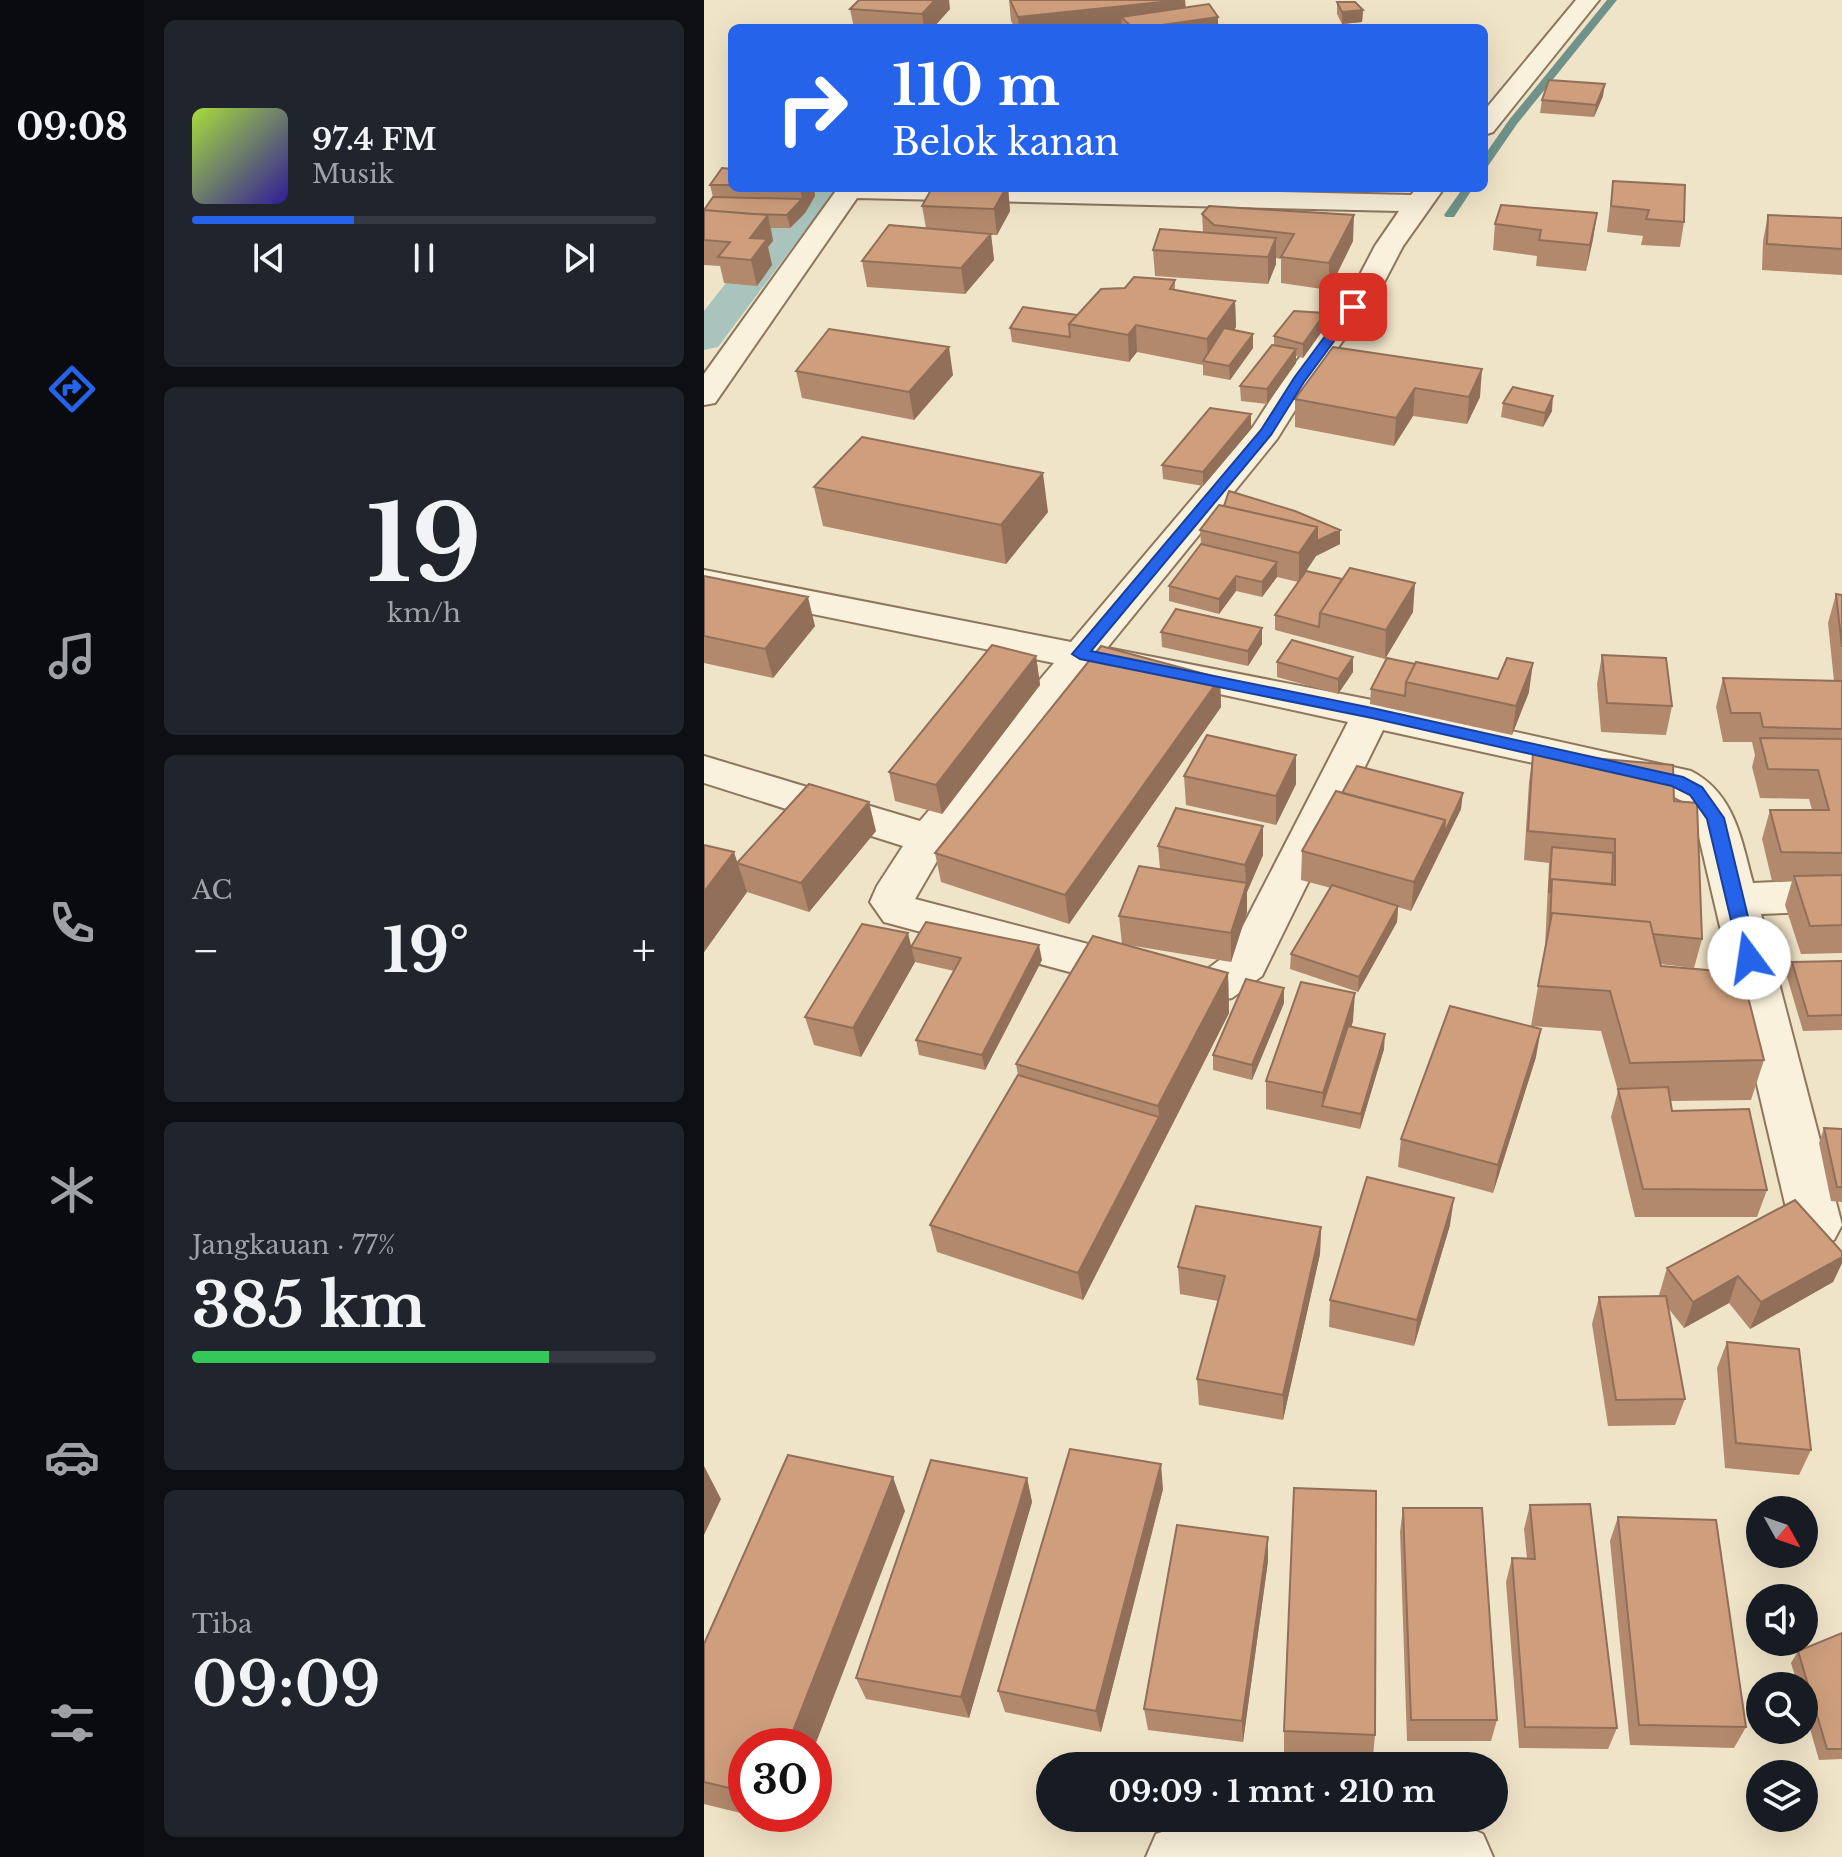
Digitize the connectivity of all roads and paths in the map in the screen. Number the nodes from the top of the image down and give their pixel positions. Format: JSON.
{"nodes":[{"id":1,"x":1588,"y":0,"type":"edge"},
{"id":2,"x":1488,"y":122,"type":"edge"},
{"id":3,"x":848,"y":192,"type":"edge"},
{"id":4,"x":1137,"y":192,"type":"edge"},
{"id":5,"x":1424,"y":195,"type":"edge"},
{"id":6,"x":704,"y":396,"type":"edge"},
{"id":7,"x":704,"y":581,"type":"edge"},
{"id":8,"x":1080,"y":654,"type":"junction"},
{"id":9,"x":1372,"y":713,"type":"junction"},
{"id":10,"x":704,"y":769,"type":"edge"},
{"id":11,"x":929,"y":839,"type":"junction"},
{"id":12,"x":1842,"y":895,"type":"edge"},
{"id":13,"x":1734,"y":899,"type":"junction"},
{"id":14,"x":1816,"y":1225,"type":"edge"},
{"id":15,"x":1179,"y":1857,"type":"edge"},
{"id":16,"x":1460,"y":1857,"type":"edge"}],
"edges":[{"from":1,"to":2,"type":"street"},
{"from":3,"to":6,"type":"street"},
{"from":4,"to":5,"type":"street"},
{"from":5,"to":8,"type":"street"},
{"from":7,"to":8,"type":"street"},
{"from":8,"to":9,"type":"street"},
{"from":8,"to":11,"type":"street"},
{"from":9,"to":11,"type":"street"},
{"from":9,"to":13,"type":"street"},
{"from":10,"to":11,"type":"street"},
{"from":12,"to":13,"type":"street"},
{"from":13,"to":14,"type":"street"},
{"from":15,"to":16,"type":"street"}]}
